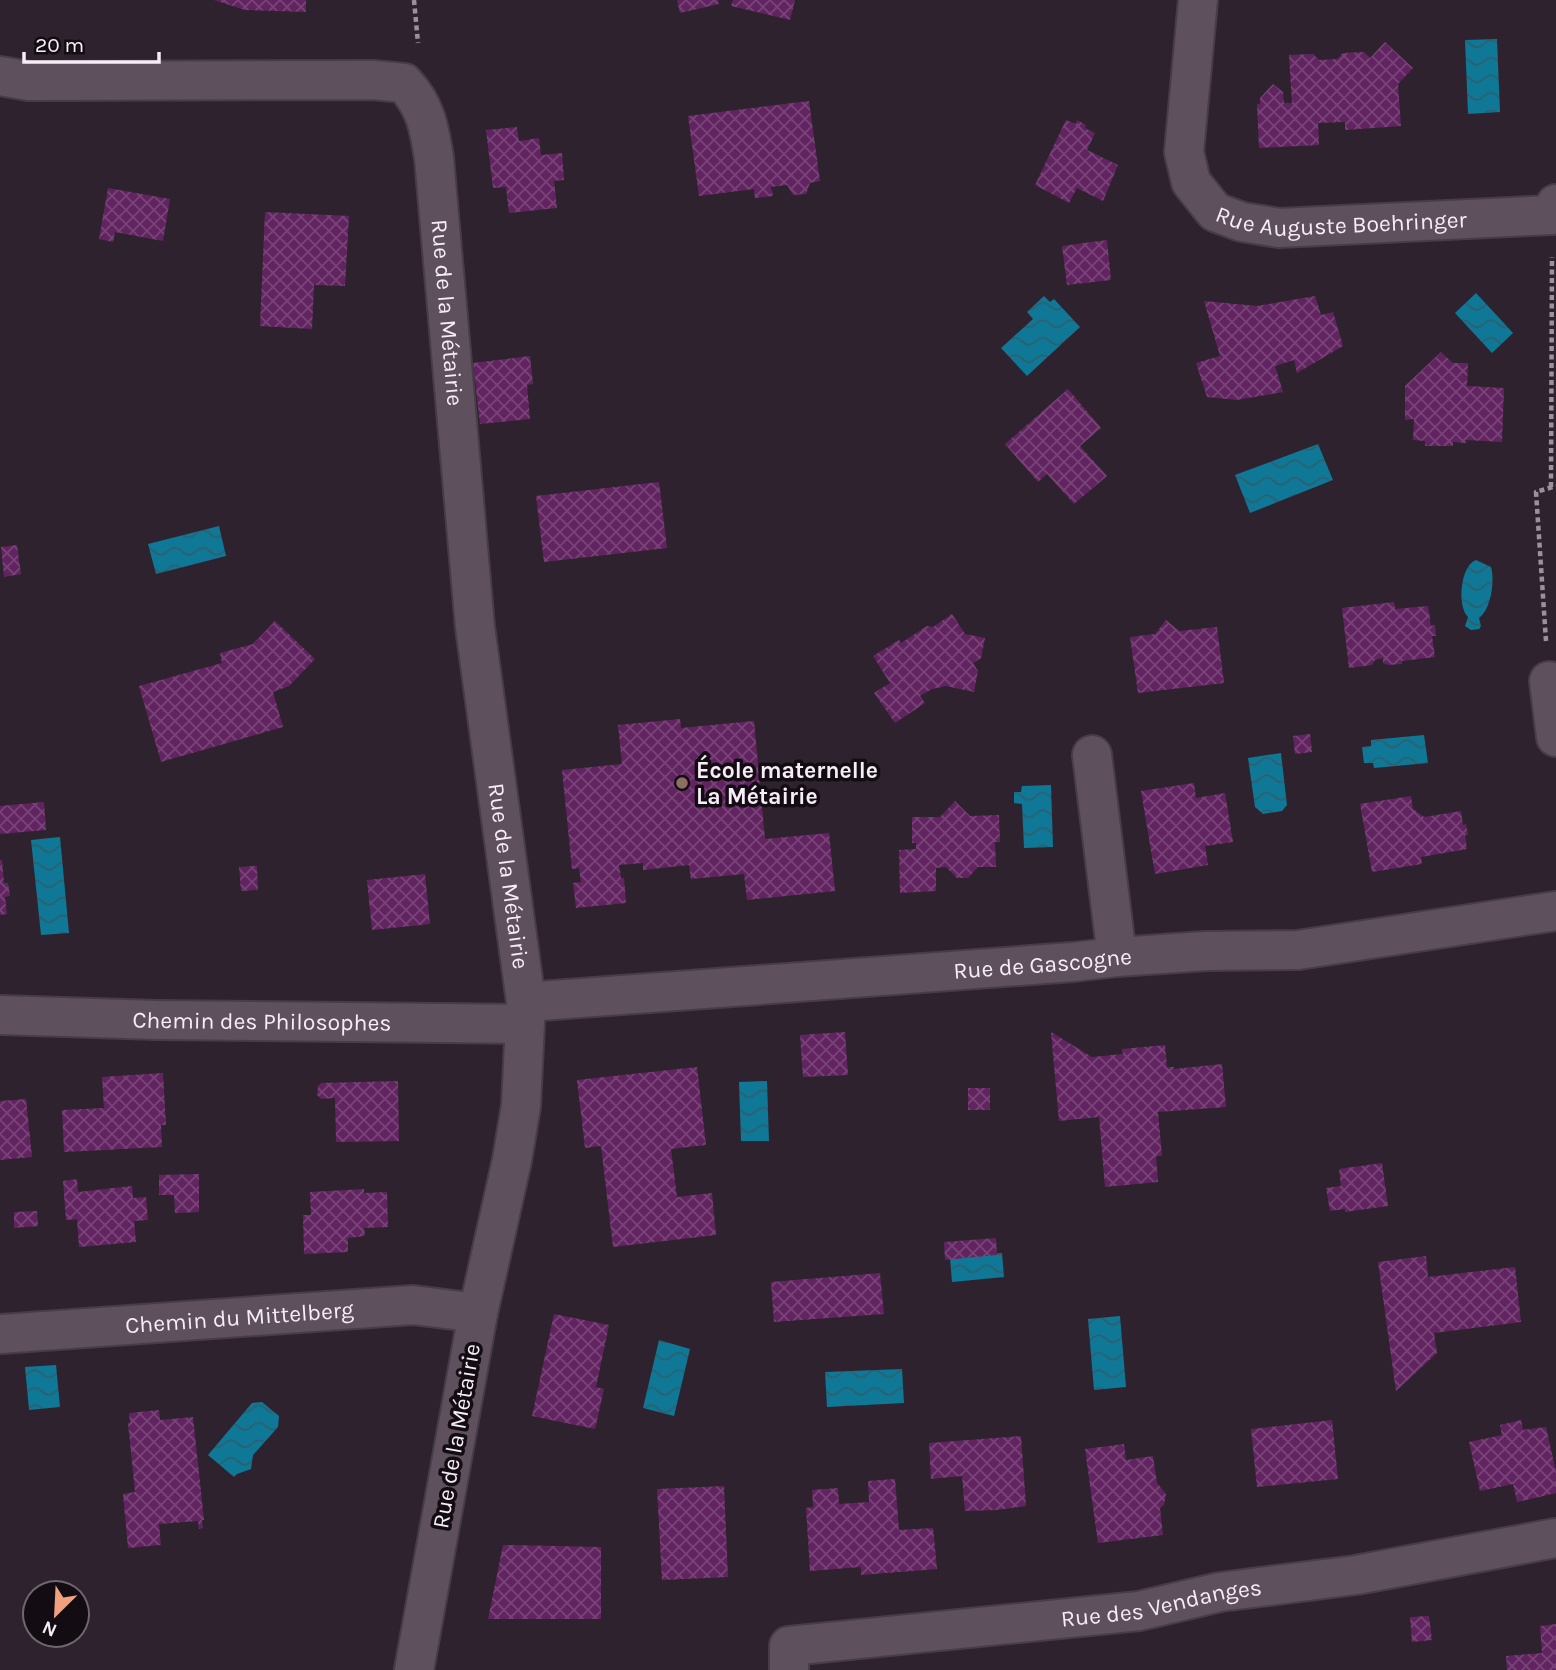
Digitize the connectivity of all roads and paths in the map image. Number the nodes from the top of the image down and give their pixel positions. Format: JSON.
{"nodes":[{"id":1,"x":1198,"y":0,"type":"edge"},
{"id":2,"x":0,"y":76,"type":"edge"},
{"id":3,"x":1554,"y":209,"type":"edge"},
{"id":4,"x":1553,"y":487,"type":"edge"},
{"id":5,"x":1549,"y":681,"type":"joint"},
{"id":6,"x":1556,"y":737,"type":"edge"},
{"id":7,"x":1092,"y":755,"type":"dead end"},
{"id":8,"x":1556,"y":911,"type":"edge"},
{"id":9,"x":1117,"y":957,"type":"junction"},
{"id":10,"x":525,"y":1013,"type":"junction"},
{"id":11,"x":0,"y":1015,"type":"edge"},
{"id":12,"x":478,"y":1313,"type":"junction"},
{"id":13,"x":0,"y":1334,"type":"edge"},
{"id":14,"x":1556,"y":1538,"type":"edge"},
{"id":15,"x":789,"y":1658,"type":"edge"},
{"id":16,"x":414,"y":1670,"type":"edge"}],
"edges":[{"from":1,"to":3,"type":"street","name":"Rue Auguste Boehringer"},
{"from":2,"to":10,"type":"street","name":"Rue de la Métairie"},
{"from":3,"to":4,"type":"path"},
{"from":4,"to":5,"type":"path"},
{"from":5,"to":6,"type":"street"},
{"from":7,"to":9,"type":"street"},
{"from":8,"to":9,"type":"street","name":"Rue de Gascogne"},
{"from":9,"to":10,"type":"street","name":"Rue de Gascogne"},
{"from":10,"to":11,"type":"street","name":"Chemin des Philosophes"},
{"from":10,"to":12,"type":"street","name":"Rue de la Métairie"},
{"from":12,"to":13,"type":"street","name":"Chemin du Mittelberg"},
{"from":12,"to":16,"type":"street","name":"Rue de la Métairie"},
{"from":14,"to":15,"type":"street","name":"Rue des Vendanges"}]}
